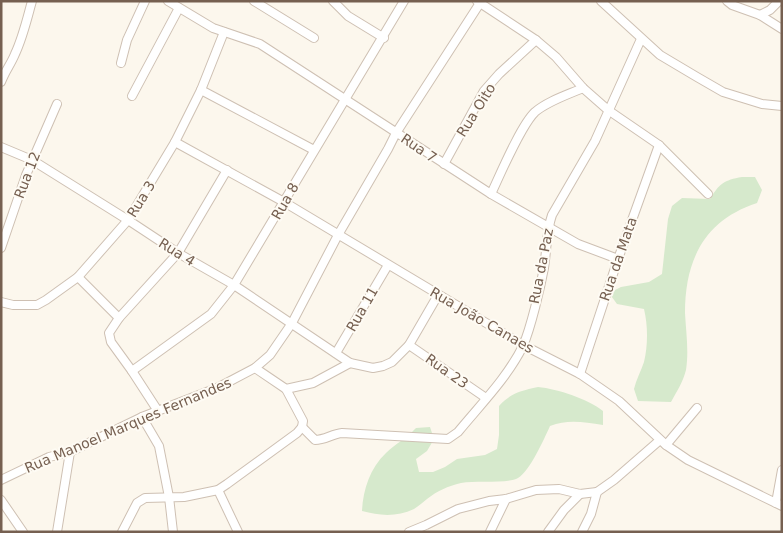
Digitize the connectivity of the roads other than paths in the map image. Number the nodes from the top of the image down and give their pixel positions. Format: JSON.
{"nodes":[{"id":1,"x":32,"y":1,"type":"edge"},
{"id":2,"x":145,"y":1,"type":"edge"},
{"id":3,"x":254,"y":1,"type":"edge"},
{"id":4,"x":333,"y":1,"type":"edge"},
{"id":5,"x":404,"y":1,"type":"edge"},
{"id":6,"x":602,"y":1,"type":"edge"},
{"id":7,"x":727,"y":1,"type":"edge"},
{"id":8,"x":779,"y":1,"type":"edge"},
{"id":9,"x":170,"y":2,"type":"edge"},
{"id":10,"x":478,"y":2,"type":"edge"},
{"id":11,"x":179,"y":8,"type":"junction"},
{"id":12,"x":760,"y":15,"type":"junction"},
{"id":13,"x":782,"y":28,"type":"edge"},
{"id":14,"x":224,"y":32,"type":"junction"},
{"id":15,"x":314,"y":38,"type":"dead end"},
{"id":16,"x":384,"y":38,"type":"junction"},
{"id":17,"x":641,"y":39,"type":"junction"},
{"id":18,"x":536,"y":40,"type":"junction"},
{"id":19,"x":121,"y":63,"type":"dead end"},
{"id":20,"x":3,"y":68,"type":"edge"},
{"id":21,"x":1,"y":82,"type":"edge"},
{"id":22,"x":583,"y":88,"type":"junction"},
{"id":23,"x":201,"y":90,"type":"junction"},
{"id":24,"x":132,"y":96,"type":"dead end"},
{"id":25,"x":345,"y":98,"type":"junction"},
{"id":26,"x":56,"y":104,"type":"dead end"},
{"id":27,"x":782,"y":106,"type":"edge"},
{"id":28,"x":608,"y":110,"type":"junction"},
{"id":29,"x":396,"y":133,"type":"junction"},
{"id":30,"x":175,"y":142,"type":"junction"},
{"id":31,"x":659,"y":146,"type":"junction"},
{"id":32,"x":1,"y":147,"type":"edge"},
{"id":33,"x":314,"y":150,"type":"junction"},
{"id":34,"x":32,"y":160,"type":"junction"},
{"id":35,"x":444,"y":164,"type":"junction"},
{"id":36,"x":227,"y":170,"type":"junction"},
{"id":37,"x":491,"y":194,"type":"junction"},
{"id":38,"x":708,"y":194,"type":"dead end"},
{"id":39,"x":284,"y":202,"type":"junction"},
{"id":40,"x":128,"y":220,"type":"junction"},
{"id":41,"x":548,"y":228,"type":"junction"},
{"id":42,"x":338,"y":235,"type":"junction"},
{"id":43,"x":1,"y":248,"type":"edge"},
{"id":44,"x":178,"y":253,"type":"junction"},
{"id":45,"x":618,"y":259,"type":"junction"},
{"id":46,"x":388,"y":265,"type":"junction"},
{"id":47,"x":78,"y":276,"type":"junction"},
{"id":48,"x":234,"y":286,"type":"junction"},
{"id":49,"x":438,"y":295,"type":"junction"},
{"id":50,"x":1,"y":302,"type":"edge"},
{"id":51,"x":119,"y":318,"type":"junction"},
{"id":52,"x":292,"y":323,"type":"junction"},
{"id":53,"x":409,"y":345,"type":"junction"},
{"id":54,"x":523,"y":345,"type":"junction"},
{"id":55,"x":336,"y":353,"type":"junction"},
{"id":56,"x":350,"y":363,"type":"junction"},
{"id":57,"x":255,"y":368,"type":"junction"},
{"id":58,"x":132,"y":371,"type":"junction"},
{"id":59,"x":580,"y":374,"type":"junction"},
{"id":60,"x":286,"y":389,"type":"junction"},
{"id":61,"x":486,"y":398,"type":"junction"},
{"id":62,"x":697,"y":408,"type":"dead end"},
{"id":63,"x":158,"y":411,"type":"junction"},
{"id":64,"x":142,"y":417,"type":"junction"},
{"id":65,"x":302,"y":427,"type":"junction"},
{"id":66,"x":663,"y":443,"type":"junction"},
{"id":67,"x":70,"y":452,"type":"junction"},
{"id":68,"x":782,"y":470,"type":"edge"},
{"id":69,"x":1,"y":480,"type":"edge"},
{"id":70,"x":218,"y":490,"type":"junction"},
{"id":71,"x":597,"y":492,"type":"junction"},
{"id":72,"x":580,"y":494,"type":"junction"},
{"id":73,"x":169,"y":497,"type":"junction"},
{"id":74,"x":1,"y":500,"type":"edge"},
{"id":75,"x":506,"y":500,"type":"junction"},
{"id":76,"x":779,"y":505,"type":"edge"},
{"id":77,"x":24,"y":532,"type":"edge"},
{"id":78,"x":57,"y":532,"type":"edge"},
{"id":79,"x":122,"y":532,"type":"edge"},
{"id":80,"x":173,"y":532,"type":"edge"},
{"id":81,"x":238,"y":532,"type":"edge"},
{"id":82,"x":409,"y":532,"type":"edge"},
{"id":83,"x":490,"y":532,"type":"edge"},
{"id":84,"x":548,"y":532,"type":"edge"},
{"id":85,"x":582,"y":532,"type":"edge"}],
"edges":[{"from":1,"to":20,"type":"street"},
{"from":2,"to":19,"type":"street"},
{"from":3,"to":15,"type":"street"},
{"from":4,"to":16,"type":"street"},
{"from":5,"to":16,"type":"street","name":"Rua 8"},
{"from":6,"to":17,"type":"street"},
{"from":7,"to":12,"type":"street"},
{"from":8,"to":12,"type":"street"},
{"from":9,"to":11,"type":"street","name":"Rua 7"},
{"from":10,"to":18,"type":"street"},
{"from":10,"to":29,"type":"street","name":"Rua Manoel Marques Fernandes"},
{"from":11,"to":14,"type":"street","name":"Rua 7"},
{"from":11,"to":24,"type":"street"},
{"from":12,"to":13,"type":"street"},
{"from":14,"to":23,"type":"street","name":"Rua 3"},
{"from":14,"to":25,"type":"street","name":"Rua 7"},
{"from":16,"to":25,"type":"street","name":"Rua 8"},
{"from":17,"to":27,"type":"street"},
{"from":17,"to":28,"type":"street","name":"Rua da Paz"},
{"from":18,"to":22,"type":"street"},
{"from":18,"to":35,"type":"street","name":"Rua Oito"},
{"from":20,"to":21,"type":"street"},
{"from":22,"to":28,"type":"street"},
{"from":22,"to":37,"type":"street"},
{"from":23,"to":30,"type":"street","name":"Rua 3"},
{"from":23,"to":33,"type":"street"},
{"from":25,"to":29,"type":"street","name":"Rua 7"},
{"from":25,"to":33,"type":"street","name":"Rua 8"},
{"from":26,"to":34,"type":"street","name":"Rua 12"},
{"from":28,"to":31,"type":"street"},
{"from":28,"to":41,"type":"street","name":"Rua da Paz"},
{"from":29,"to":35,"type":"street","name":"Rua 7"},
{"from":29,"to":42,"type":"street","name":"Rua Manoel Marques Fernandes"},
{"from":30,"to":36,"type":"street","name":"Rua João Canaes"},
{"from":30,"to":40,"type":"street","name":"Rua 3"},
{"from":31,"to":38,"type":"street"},
{"from":31,"to":45,"type":"street","name":"Rua da Mata"},
{"from":32,"to":34,"type":"street","name":"Rua 4"},
{"from":33,"to":39,"type":"street","name":"Rua 8"},
{"from":34,"to":40,"type":"street","name":"Rua 4"},
{"from":34,"to":43,"type":"street","name":"Rua 12"},
{"from":35,"to":37,"type":"street","name":"Rua 7"},
{"from":36,"to":39,"type":"street","name":"Rua João Canaes"},
{"from":36,"to":44,"type":"street"},
{"from":37,"to":41,"type":"street","name":"Rua 7"},
{"from":39,"to":42,"type":"street","name":"Rua João Canaes"},
{"from":39,"to":48,"type":"street","name":"Rua 8"},
{"from":40,"to":44,"type":"street","name":"Rua 4"},
{"from":40,"to":47,"type":"street","name":"Rua 3"},
{"from":41,"to":45,"type":"street","name":"Rua 7"},
{"from":41,"to":54,"type":"street","name":"Rua da Paz"},
{"from":42,"to":46,"type":"street","name":"Rua João Canaes"},
{"from":42,"to":52,"type":"street","name":"Rua Manoel Marques Fernandes"},
{"from":44,"to":48,"type":"street","name":"Rua 4"},
{"from":44,"to":51,"type":"street"},
{"from":45,"to":59,"type":"street","name":"Rua da Mata"},
{"from":46,"to":49,"type":"street","name":"Rua João Canaes"},
{"from":46,"to":55,"type":"street","name":"Rua 11"},
{"from":47,"to":50,"type":"street","name":"Rua 3"},
{"from":47,"to":51,"type":"street"},
{"from":48,"to":52,"type":"street","name":"Rua 4"},
{"from":48,"to":58,"type":"street","name":"Rua 8"},
{"from":49,"to":53,"type":"street"},
{"from":49,"to":54,"type":"street","name":"Rua João Canaes"},
{"from":51,"to":58,"type":"street"},
{"from":52,"to":55,"type":"street","name":"Rua 4"},
{"from":52,"to":57,"type":"street","name":"Rua Manoel Marques Fernandes"},
{"from":53,"to":56,"type":"street"},
{"from":53,"to":61,"type":"street","name":"Rua 23"},
{"from":54,"to":59,"type":"street","name":"Rua João Canaes"},
{"from":54,"to":61,"type":"street","name":"Rua da Paz"},
{"from":55,"to":56,"type":"street","name":"Rua 4"},
{"from":56,"to":60,"type":"street"},
{"from":57,"to":60,"type":"street"},
{"from":57,"to":63,"type":"street","name":"Rua Manoel Marques Fernandes"},
{"from":58,"to":63,"type":"street"},
{"from":59,"to":66,"type":"street","name":"Rua João Canaes"},
{"from":60,"to":65,"type":"street"},
{"from":61,"to":65,"type":"street","name":"Rua da Paz"},
{"from":62,"to":66,"type":"street"},
{"from":63,"to":64,"type":"street","name":"Rua Manoel Marques Fernandes"},
{"from":64,"to":67,"type":"street","name":"Rua Manoel Marques Fernandes"},
{"from":64,"to":73,"type":"street"},
{"from":65,"to":70,"type":"street"},
{"from":66,"to":71,"type":"street"},
{"from":66,"to":76,"type":"street","name":"Rua João Canaes"},
{"from":67,"to":69,"type":"street","name":"Rua Manoel Marques Fernandes"},
{"from":67,"to":78,"type":"street"},
{"from":68,"to":76,"type":"street"},
{"from":70,"to":73,"type":"street"},
{"from":70,"to":81,"type":"street"},
{"from":71,"to":72,"type":"street"},
{"from":71,"to":85,"type":"street"},
{"from":72,"to":75,"type":"street"},
{"from":72,"to":84,"type":"street"},
{"from":73,"to":79,"type":"street"},
{"from":73,"to":80,"type":"street"},
{"from":74,"to":77,"type":"street"},
{"from":75,"to":82,"type":"street"},
{"from":75,"to":83,"type":"street"}]}
